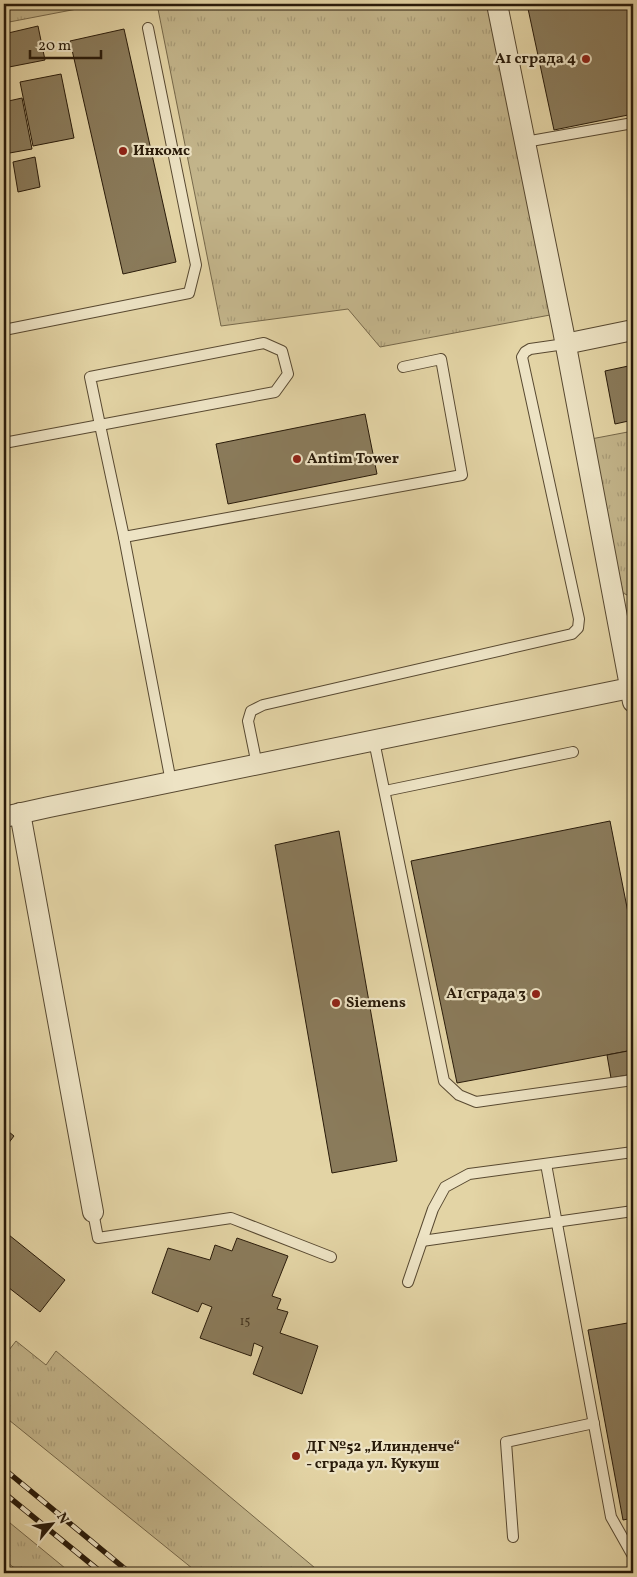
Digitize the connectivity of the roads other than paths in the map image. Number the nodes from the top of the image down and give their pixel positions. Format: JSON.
{"nodes":[{"id":1,"x":497,"y":4,"type":"edge"},
{"id":2,"x":148,"y":28,"type":"dead end"},
{"id":3,"x":633,"y":124,"type":"edge"},
{"id":4,"x":525,"y":142,"type":"junction"},
{"id":5,"x":4,"y":330,"type":"edge"},
{"id":6,"x":633,"y":330,"type":"edge"},
{"id":7,"x":565,"y":344,"type":"junction"},
{"id":8,"x":403,"y":367,"type":"dead end"},
{"id":9,"x":100,"y":426,"type":"junction"},
{"id":10,"x":4,"y":443,"type":"edge"},
{"id":11,"x":124,"y":537,"type":"junction"},
{"id":12,"x":632,"y":693,"type":"edge"},
{"id":13,"x":374,"y":741,"type":"junction"},
{"id":14,"x":573,"y":752,"type":"dead end"},
{"id":15,"x":257,"y":765,"type":"junction"},
{"id":16,"x":171,"y":782,"type":"junction"},
{"id":17,"x":385,"y":791,"type":"junction"},
{"id":18,"x":12,"y":815,"type":"edge"},
{"id":19,"x":633,"y":1080,"type":"edge"},
{"id":20,"x":633,"y":1152,"type":"edge"},
{"id":21,"x":546,"y":1164,"type":"junction"},
{"id":22,"x":633,"y":1211,"type":"edge"},
{"id":23,"x":93,"y":1212,"type":"joint"},
{"id":24,"x":557,"y":1222,"type":"junction"},
{"id":25,"x":422,"y":1241,"type":"junction"},
{"id":26,"x":331,"y":1257,"type":"dead end"},
{"id":27,"x":408,"y":1282,"type":"dead end"},
{"id":28,"x":594,"y":1423,"type":"junction"},
{"id":29,"x":513,"y":1537,"type":"dead end"},
{"id":30,"x":633,"y":1556,"type":"edge"}],
"edges":[{"from":1,"to":4,"type":"street"},
{"from":2,"to":5,"type":"lane"},
{"from":3,"to":4,"type":"lane"},
{"from":4,"to":7,"type":"street"},
{"from":6,"to":7,"type":"street"},
{"from":7,"to":12,"type":"street"},
{"from":7,"to":15,"type":"lane"},
{"from":8,"to":11,"type":"lane"},
{"from":9,"to":9,"type":"lane"},
{"from":9,"to":10,"type":"lane"},
{"from":9,"to":11,"type":"lane"},
{"from":11,"to":16,"type":"lane"},
{"from":12,"to":13,"type":"street"},
{"from":13,"to":15,"type":"street"},
{"from":13,"to":17,"type":"lane"},
{"from":14,"to":17,"type":"lane"},
{"from":15,"to":16,"type":"street"},
{"from":16,"to":18,"type":"street"},
{"from":17,"to":19,"type":"lane"},
{"from":18,"to":23,"type":"street"},
{"from":20,"to":21,"type":"lane"},
{"from":21,"to":24,"type":"lane"},
{"from":21,"to":25,"type":"lane"},
{"from":22,"to":24,"type":"lane"},
{"from":23,"to":26,"type":"lane"},
{"from":24,"to":25,"type":"lane"},
{"from":24,"to":28,"type":"lane"},
{"from":25,"to":27,"type":"lane"},
{"from":28,"to":29,"type":"lane"},
{"from":28,"to":30,"type":"lane"}]}
